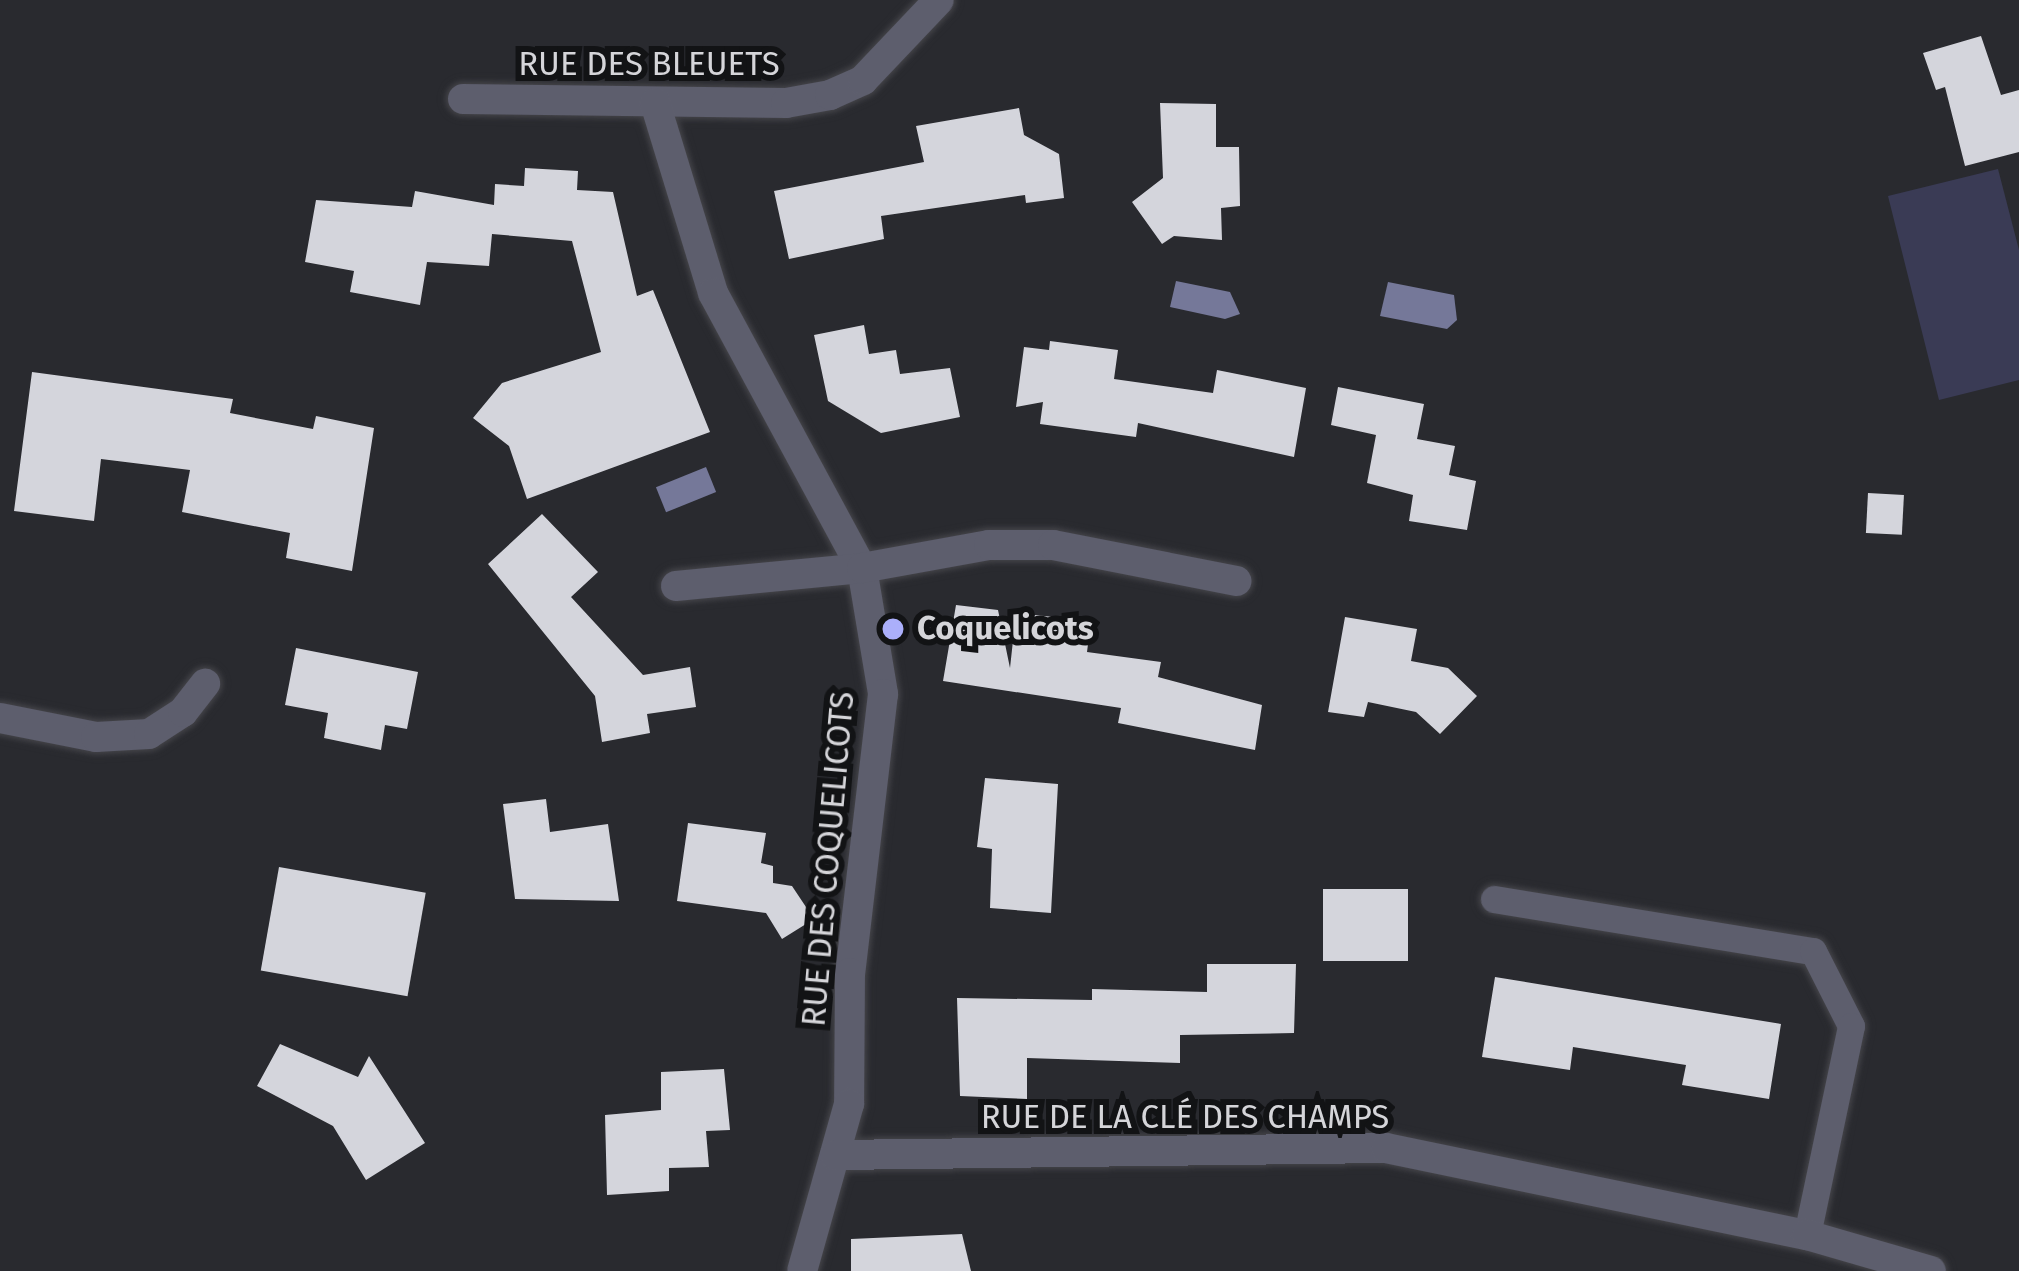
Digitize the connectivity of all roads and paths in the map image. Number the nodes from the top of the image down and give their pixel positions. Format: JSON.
{"nodes":[{"id":1,"x":939,"y":0,"type":"edge"},
{"id":2,"x":463,"y":99,"type":"dead end"},
{"id":3,"x":656,"y":104,"type":"junction"},
{"id":4,"x":862,"y":568,"type":"junction"},
{"id":5,"x":1237,"y":581,"type":"dead end"},
{"id":6,"x":676,"y":586,"type":"dead end"},
{"id":7,"x":205,"y":684,"type":"dead end"},
{"id":8,"x":0,"y":718,"type":"edge"},
{"id":9,"x":1494,"y":899,"type":"dead end"},
{"id":10,"x":835,"y":1155,"type":"junction"},
{"id":11,"x":1808,"y":1235,"type":"junction"},
{"id":12,"x":802,"y":1271,"type":"edge"},
{"id":13,"x":1930,"y":1271,"type":"edge"}],
"edges":[{"from":1,"to":3,"type":"street","name":"RUE DES BLEUETS"},
{"from":2,"to":3,"type":"street","name":"RUE DES BLEUETS"},
{"from":3,"to":4,"type":"street","name":"RUE DES COQUELICOTS"},
{"from":4,"to":5,"type":"street"},
{"from":4,"to":6,"type":"street"},
{"from":4,"to":10,"type":"street","name":"RUE DES COQUELICOTS"},
{"from":7,"to":8,"type":"street"},
{"from":9,"to":11,"type":"lane"},
{"from":10,"to":11,"type":"street","name":"RUE DE LA CLÉ DES CHAMPS"},
{"from":10,"to":12,"type":"street"},
{"from":11,"to":13,"type":"street","name":"RUE DE LA CLÉ DES CHAMPS"}]}
